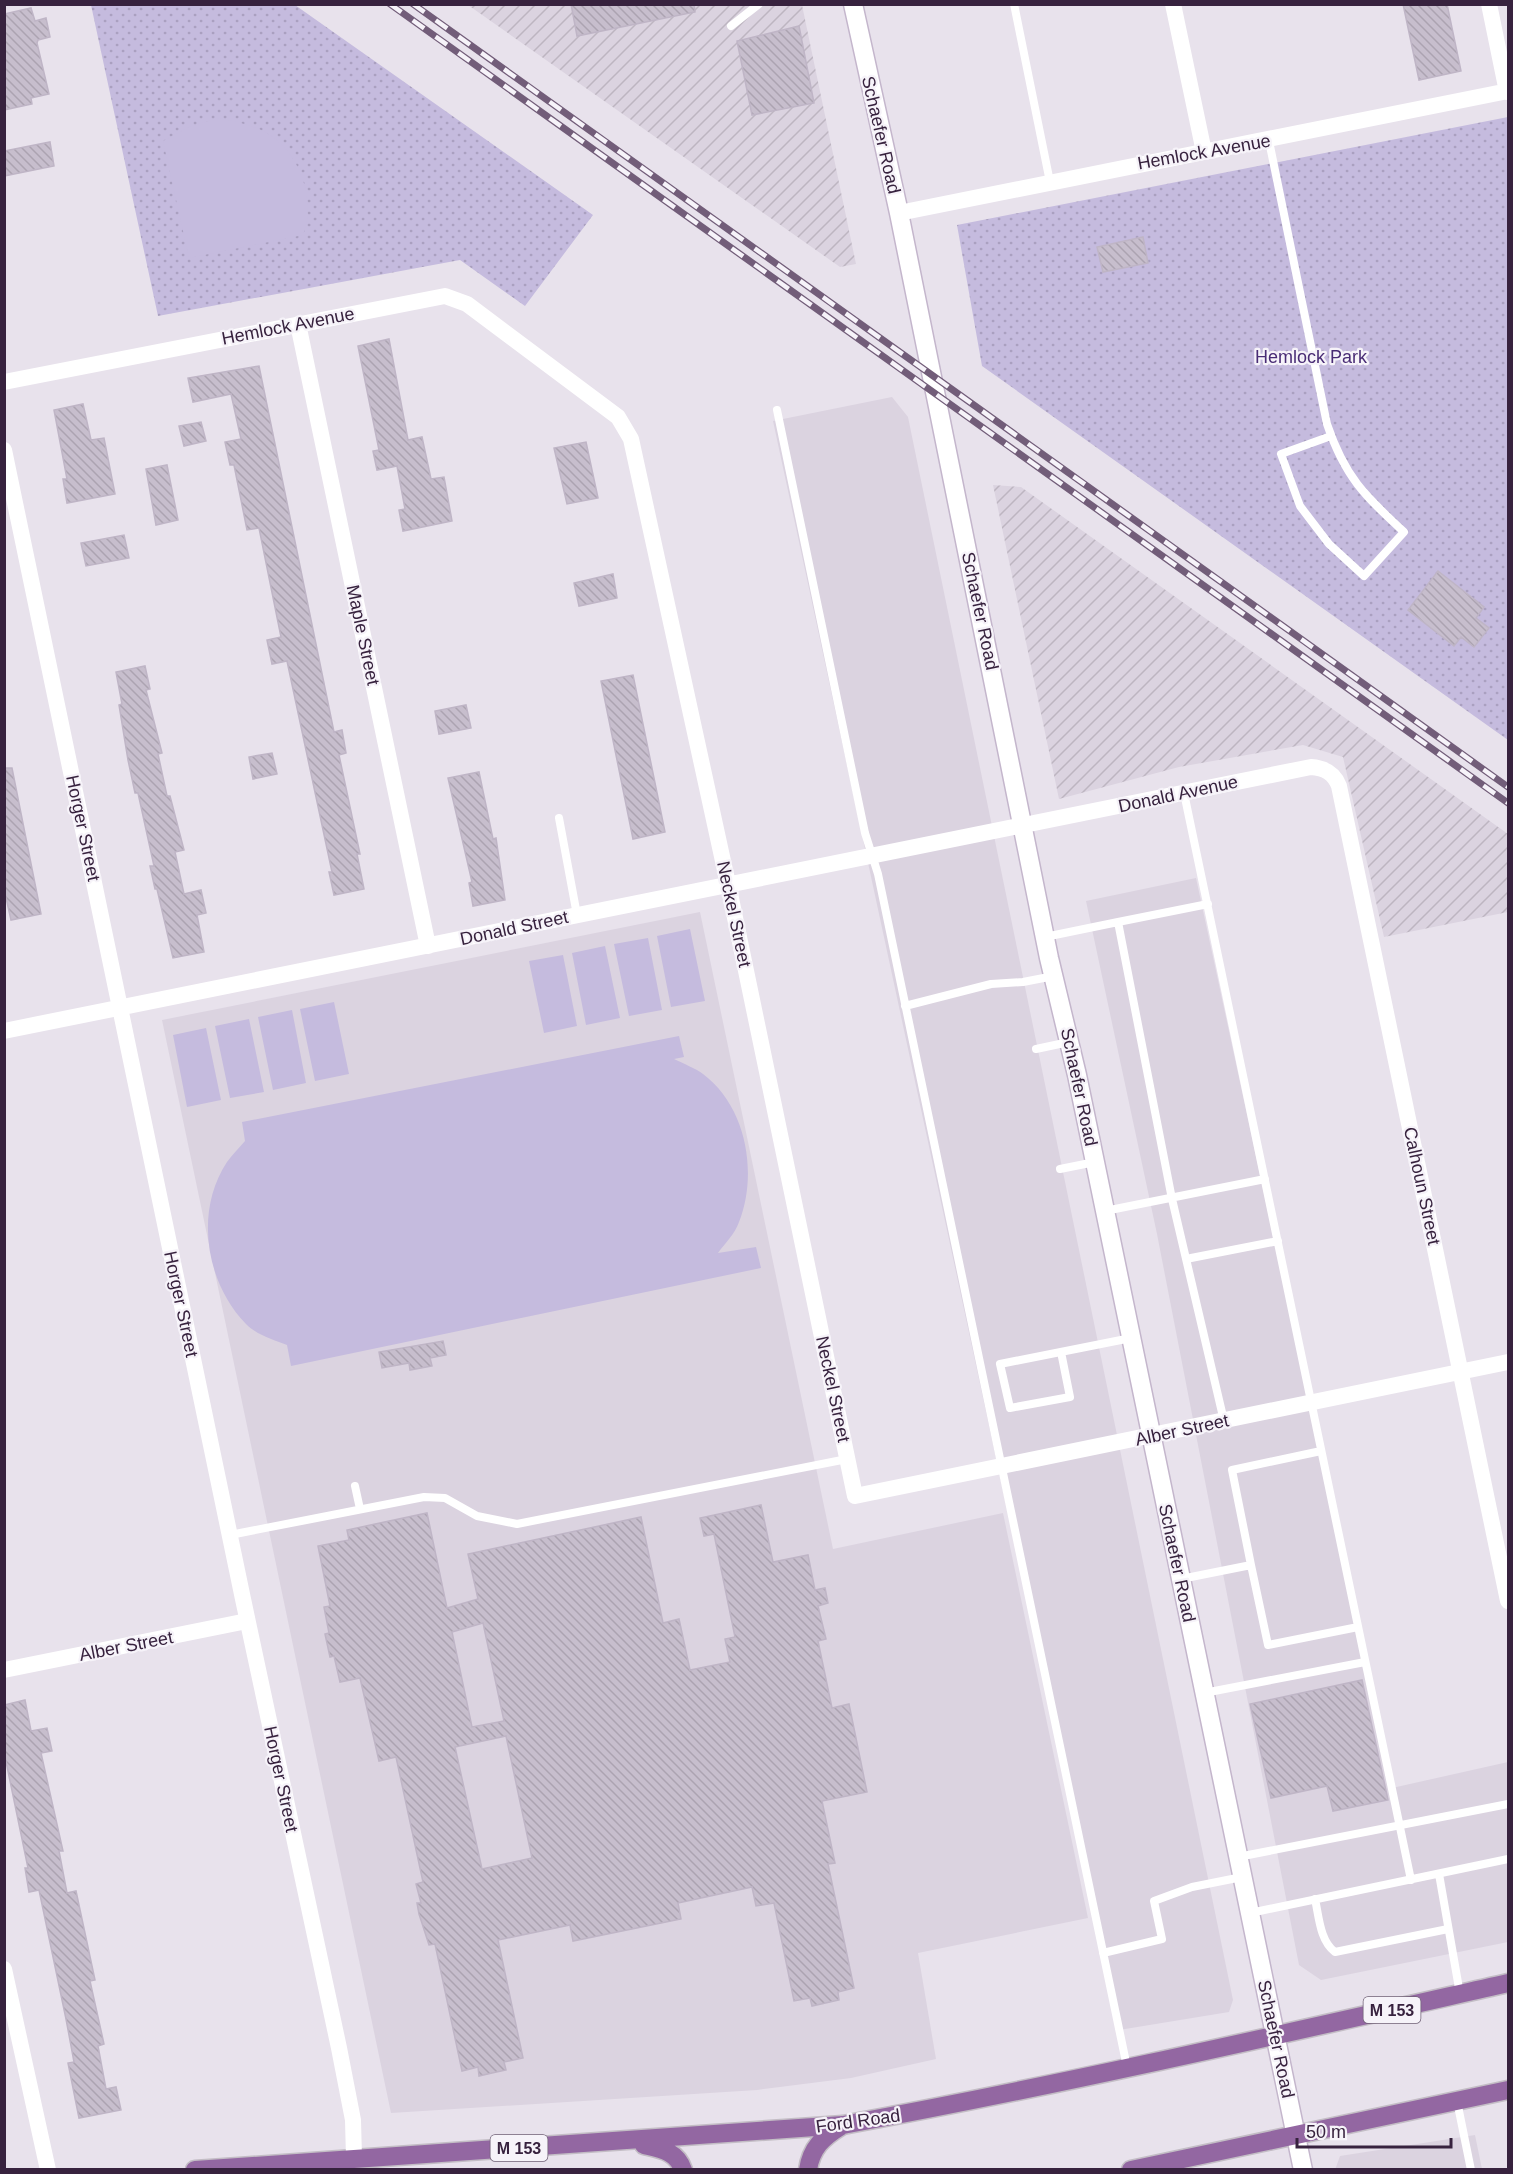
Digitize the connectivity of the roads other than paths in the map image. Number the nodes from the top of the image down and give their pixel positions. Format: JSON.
{"nodes":[{"id":1,"x":759,"y":4,"type":"edge"},
{"id":2,"x":854,"y":4,"type":"edge"},
{"id":3,"x":1014,"y":4,"type":"edge"},
{"id":4,"x":1173,"y":4,"type":"edge"},
{"id":5,"x":1489,"y":4,"type":"edge"},
{"id":6,"x":731,"y":26,"type":"dead end"},
{"id":7,"x":1508,"y":92,"type":"edge"},
{"id":8,"x":1269,"y":141,"type":"junction"},
{"id":9,"x":1204,"y":152,"type":"junction"},
{"id":10,"x":1050,"y":182,"type":"junction"},
{"id":11,"x":899,"y":213,"type":"junction"},
{"id":12,"x":298,"y":324,"type":"junction"},
{"id":13,"x":552,"y":366,"type":"joint"},
{"id":14,"x":4,"y":382,"type":"edge"},
{"id":15,"x":777,"y":410,"type":"dead end"},
{"id":16,"x":1331,"y":436,"type":"junction"},
{"id":17,"x":4,"y":450,"type":"edge"},
{"id":18,"x":1331,"y":773,"type":"joint"},
{"id":19,"x":1184,"y":793,"type":"junction"},
{"id":20,"x":559,"y":818,"type":"dead end"},
{"id":21,"x":1023,"y":826,"type":"junction"},
{"id":22,"x":873,"y":856,"type":"junction"},
{"id":23,"x":728,"y":884,"type":"junction"},
{"id":24,"x":1208,"y":904,"type":"junction"},
{"id":25,"x":577,"y":915,"type":"junction"},
{"id":26,"x":1118,"y":922,"type":"junction"},
{"id":27,"x":1045,"y":937,"type":"junction"},
{"id":28,"x":428,"y":946,"type":"junction"},
{"id":29,"x":1054,"y":976,"type":"junction"},
{"id":30,"x":905,"y":1006,"type":"junction"},
{"id":31,"x":120,"y":1008,"type":"junction"},
{"id":32,"x":4,"y":1031,"type":"edge"},
{"id":33,"x":1070,"y":1042,"type":"junction"},
{"id":34,"x":1036,"y":1048,"type":"dead end"},
{"id":35,"x":1095,"y":1162,"type":"junction"},
{"id":36,"x":1060,"y":1169,"type":"dead end"},
{"id":37,"x":1265,"y":1179,"type":"junction"},
{"id":38,"x":1172,"y":1199,"type":"junction"},
{"id":39,"x":1105,"y":1211,"type":"junction"},
{"id":40,"x":1278,"y":1241,"type":"junction"},
{"id":41,"x":1186,"y":1258,"type":"junction"},
{"id":42,"x":1131,"y":1338,"type":"junction"},
{"id":43,"x":1061,"y":1352,"type":"junction"},
{"id":44,"x":1509,"y":1362,"type":"edge"},
{"id":45,"x":1461,"y":1372,"type":"junction"},
{"id":46,"x":1311,"y":1403,"type":"junction"},
{"id":47,"x":1224,"y":1422,"type":"junction"},
{"id":48,"x":1151,"y":1437,"type":"junction"},
{"id":49,"x":1321,"y":1451,"type":"junction"},
{"id":50,"x":847,"y":1459,"type":"junction"},
{"id":51,"x":1000,"y":1467,"type":"junction"},
{"id":52,"x":355,"y":1486,"type":"dead end"},
{"id":53,"x":855,"y":1496,"type":"joint"},
{"id":54,"x":360,"y":1509,"type":"junction"},
{"id":55,"x":230,"y":1535,"type":"junction"},
{"id":56,"x":1251,"y":1565,"type":"junction"},
{"id":57,"x":1180,"y":1579,"type":"junction"},
{"id":58,"x":1509,"y":1601,"type":"edge"},
{"id":59,"x":247,"y":1621,"type":"junction"},
{"id":60,"x":1358,"y":1627,"type":"junction"},
{"id":61,"x":1365,"y":1662,"type":"junction"},
{"id":62,"x":4,"y":1670,"type":"edge"},
{"id":63,"x":1204,"y":1693,"type":"junction"},
{"id":64,"x":1509,"y":1804,"type":"edge"},
{"id":65,"x":1400,"y":1827,"type":"junction"},
{"id":66,"x":1238,"y":1857,"type":"junction"},
{"id":67,"x":1509,"y":1858,"type":"edge"},
{"id":68,"x":1439,"y":1874,"type":"junction"},
{"id":69,"x":1242,"y":1877,"type":"junction"},
{"id":70,"x":1411,"y":1880,"type":"junction"},
{"id":71,"x":1315,"y":1899,"type":"junction"},
{"id":72,"x":1250,"y":1913,"type":"junction"},
{"id":73,"x":1448,"y":1929,"type":"junction"},
{"id":74,"x":1103,"y":1953,"type":"junction"},
{"id":75,"x":4,"y":1969,"type":"edge"},
{"id":76,"x":1509,"y":1983,"type":"edge"},
{"id":77,"x":1460,"y":1994,"type":"junction"},
{"id":78,"x":1275,"y":2036,"type":"junction"},
{"id":79,"x":1127,"y":2067,"type":"junction"},
{"id":80,"x":1509,"y":2090,"type":"edge"},
{"id":81,"x":1457,"y":2101,"type":"junction"},
{"id":82,"x":843,"y":2125,"type":"junction"},
{"id":83,"x":1296,"y":2136,"type":"junction"},
{"id":84,"x":623,"y":2141,"type":"junction"},
{"id":85,"x":354,"y":2158,"type":"junction"},
{"id":86,"x":1142,"y":2168,"type":"edge"},
{"id":87,"x":48,"y":2169,"type":"edge"},
{"id":88,"x":195,"y":2169,"type":"edge"},
{"id":89,"x":333,"y":2169,"type":"edge"},
{"id":90,"x":683,"y":2169,"type":"edge"},
{"id":91,"x":808,"y":2169,"type":"edge"},
{"id":92,"x":1303,"y":2169,"type":"edge"},
{"id":93,"x":1471,"y":2169,"type":"edge"}],
"edges":[{"from":1,"to":6,"type":"lane"},
{"from":2,"to":11,"type":"main road","name":"Schaefer Road"},
{"from":3,"to":10,"type":"lane"},
{"from":4,"to":9,"type":"street"},
{"from":5,"to":7,"type":"street"},
{"from":7,"to":8,"type":"street","name":"Hemlock Avenue"},
{"from":8,"to":9,"type":"street","name":"Hemlock Avenue"},
{"from":8,"to":16,"type":"lane"},
{"from":9,"to":10,"type":"street","name":"Hemlock Avenue"},
{"from":10,"to":11,"type":"street","name":"Hemlock Avenue"},
{"from":11,"to":21,"type":"main road","name":"Schaefer Road"},
{"from":12,"to":13,"type":"street","name":"Hemlock Avenue"},
{"from":12,"to":14,"type":"street","name":"Hemlock Avenue"},
{"from":12,"to":28,"type":"street","name":"Maple Street"},
{"from":13,"to":23,"type":"street","name":"Neckel Street"},
{"from":15,"to":22,"type":"lane"},
{"from":16,"to":16,"type":"lane"},
{"from":17,"to":31,"type":"street","name":"Horger Street"},
{"from":18,"to":19,"type":"street","name":"Donald Avenue"},
{"from":18,"to":45,"type":"street","name":"Calhoun Street"},
{"from":19,"to":21,"type":"street","name":"Donald Avenue"},
{"from":19,"to":24,"type":"lane"},
{"from":20,"to":25,"type":"lane"},
{"from":21,"to":22,"type":"street","name":"Donald Street"},
{"from":21,"to":27,"type":"main road","name":"Schaefer Road"},
{"from":22,"to":23,"type":"street","name":"Donald Street"},
{"from":22,"to":30,"type":"lane"},
{"from":23,"to":25,"type":"street","name":"Donald Street"},
{"from":23,"to":50,"type":"street","name":"Neckel Street"},
{"from":24,"to":26,"type":"lane"},
{"from":24,"to":37,"type":"lane"},
{"from":25,"to":28,"type":"street","name":"Donald Street"},
{"from":26,"to":27,"type":"lane"},
{"from":26,"to":38,"type":"lane"},
{"from":27,"to":29,"type":"main road","name":"Schaefer Road"},
{"from":28,"to":31,"type":"street","name":"Donald Street"},
{"from":29,"to":30,"type":"lane"},
{"from":29,"to":33,"type":"main road","name":"Schaefer Road"},
{"from":30,"to":51,"type":"lane"},
{"from":31,"to":32,"type":"street","name":"Donald Street"},
{"from":31,"to":55,"type":"street","name":"Horger Street"},
{"from":33,"to":34,"type":"lane"},
{"from":33,"to":35,"type":"main road","name":"Schaefer Road"},
{"from":35,"to":36,"type":"lane"},
{"from":35,"to":39,"type":"main road","name":"Schaefer Road"},
{"from":37,"to":38,"type":"lane"},
{"from":37,"to":40,"type":"lane"},
{"from":38,"to":39,"type":"lane"},
{"from":38,"to":41,"type":"lane"},
{"from":39,"to":42,"type":"main road","name":"Schaefer Road"},
{"from":40,"to":41,"type":"lane"},
{"from":40,"to":46,"type":"lane"},
{"from":41,"to":47,"type":"lane"},
{"from":42,"to":43,"type":"lane"},
{"from":42,"to":48,"type":"main road","name":"Schaefer Road"},
{"from":43,"to":43,"type":"lane"},
{"from":44,"to":45,"type":"street","name":"Alber Street"},
{"from":45,"to":46,"type":"street","name":"Alber Street"},
{"from":45,"to":58,"type":"street","name":"Calhoun Street"},
{"from":46,"to":47,"type":"street","name":"Alber Street"},
{"from":46,"to":49,"type":"lane"},
{"from":47,"to":48,"type":"street","name":"Alber Street"},
{"from":48,"to":51,"type":"street","name":"Alber Street"},
{"from":48,"to":57,"type":"main road","name":"Schaefer Road"},
{"from":49,"to":56,"type":"lane"},
{"from":49,"to":60,"type":"lane"},
{"from":50,"to":53,"type":"street","name":"Neckel Street"},
{"from":50,"to":54,"type":"lane"},
{"from":51,"to":53,"type":"street","name":"Alber Street"},
{"from":51,"to":74,"type":"lane"},
{"from":52,"to":54,"type":"lane"},
{"from":54,"to":55,"type":"lane"},
{"from":55,"to":59,"type":"street","name":"Horger Street"},
{"from":56,"to":57,"type":"lane"},
{"from":56,"to":60,"type":"lane"},
{"from":57,"to":63,"type":"main road","name":"Schaefer Road"},
{"from":59,"to":62,"type":"street","name":"Alber Street"},
{"from":59,"to":85,"type":"street","name":"Horger Street"},
{"from":60,"to":61,"type":"lane"},
{"from":61,"to":63,"type":"lane"},
{"from":61,"to":65,"type":"lane"},
{"from":63,"to":66,"type":"main road","name":"Schaefer Road"},
{"from":64,"to":65,"type":"lane"},
{"from":65,"to":66,"type":"lane"},
{"from":65,"to":70,"type":"lane"},
{"from":66,"to":69,"type":"main road","name":"Schaefer Road"},
{"from":67,"to":68,"type":"lane"},
{"from":68,"to":70,"type":"lane"},
{"from":68,"to":73,"type":"lane"},
{"from":69,"to":72,"type":"main road","name":"Schaefer Road"},
{"from":69,"to":74,"type":"lane"},
{"from":70,"to":71,"type":"lane"},
{"from":71,"to":72,"type":"lane"},
{"from":71,"to":73,"type":"lane"},
{"from":72,"to":78,"type":"main road","name":"Schaefer Road"},
{"from":73,"to":77,"type":"lane"},
{"from":74,"to":79,"type":"lane"},
{"from":75,"to":87,"type":"street"},
{"from":76,"to":77,"type":"main road","name":"Ford Road","number":"M 153"},
{"from":77,"to":78,"type":"main road","name":"Ford Road","number":"M 153"},
{"from":78,"to":79,"type":"main road","name":"Ford Road","number":"M 153"},
{"from":78,"to":83,"type":"main road","name":"Schaefer Road"},
{"from":79,"to":82,"type":"main road","name":"Ford Road","number":"M 153"},
{"from":80,"to":81,"type":"main road"},
{"from":81,"to":83,"type":"main road"},
{"from":81,"to":93,"type":"lane"},
{"from":82,"to":84,"type":"main road","name":"Ford Road","number":"M 153"},
{"from":82,"to":91,"type":"main road"},
{"from":83,"to":86,"type":"main road"},
{"from":83,"to":92,"type":"main road","name":"Schaefer Road"},
{"from":84,"to":85,"type":"main road","name":"Ford Road","number":"M 153"},
{"from":84,"to":90,"type":"main road"},
{"from":85,"to":88,"type":"main road","name":"Ford Road","number":"M 153"},
{"from":85,"to":89,"type":"main road"}]}
